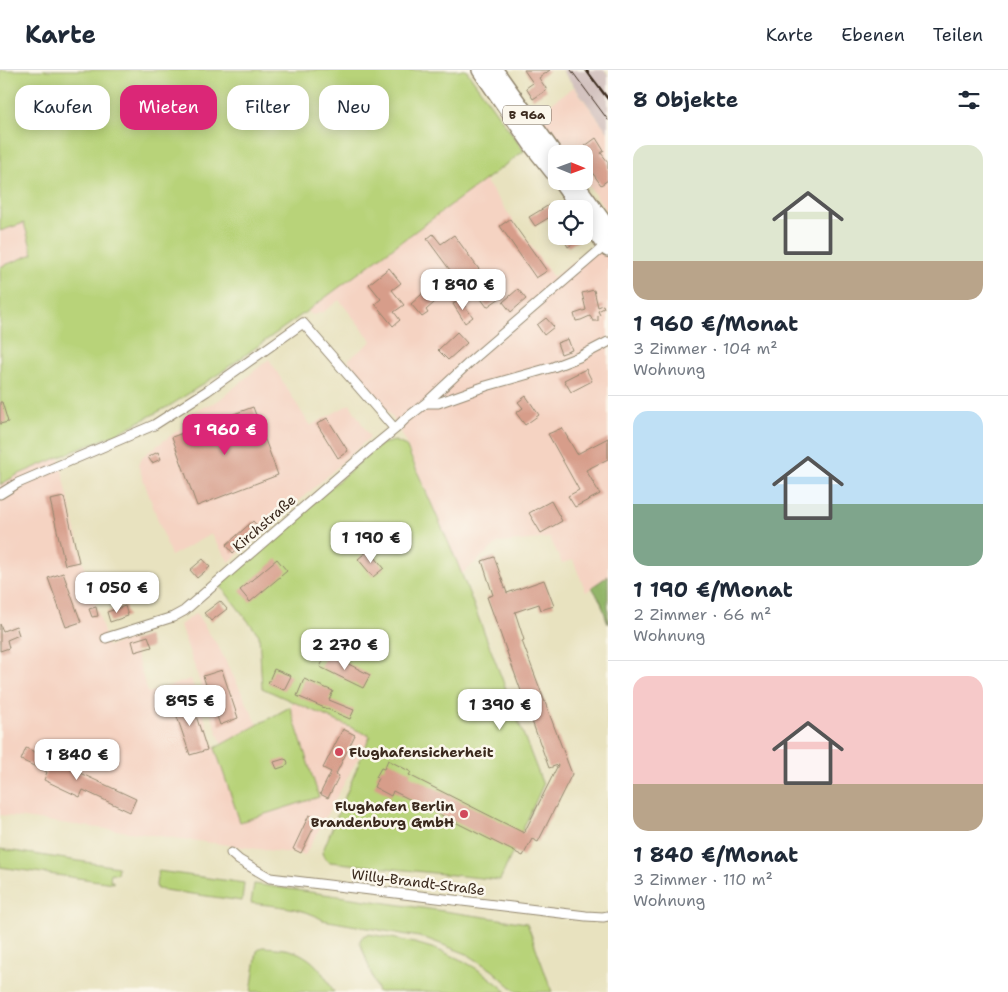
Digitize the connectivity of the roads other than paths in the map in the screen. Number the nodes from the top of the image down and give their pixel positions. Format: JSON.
{"nodes":[{"id":1,"x":480,"y":70,"type":"edge"},
{"id":2,"x":495,"y":70,"type":"edge"},
{"id":3,"x":548,"y":145,"type":"edge"},
{"id":4,"x":548,"y":166,"type":"edge"},
{"id":5,"x":581,"y":190,"type":"edge"},
{"id":6,"x":593,"y":227,"type":"edge"},
{"id":7,"x":608,"y":228,"type":"edge"},
{"id":8,"x":607,"y":246,"type":"edge"},
{"id":9,"x":608,"y":342,"type":"edge"},
{"id":10,"x":426,"y":403,"type":"junction"},
{"id":11,"x":395,"y":429,"type":"junction"},
{"id":12,"x":0,"y":494,"type":"edge"},
{"id":13,"x":106,"y":638,"type":"dead end"},
{"id":14,"x":230,"y":853,"type":"dead end"},
{"id":15,"x":608,"y":916,"type":"edge"}],
"edges":[{"from":1,"to":4,"type":"main road","number":"B 96a"},
{"from":2,"to":3,"type":"main road","number":"B 96a"},
{"from":5,"to":7,"type":"main road"},
{"from":6,"to":8,"type":"main road"},
{"from":8,"to":10,"type":"street","name":"Kirchstraße"},
{"from":9,"to":10,"type":"street","name":"Kirchstraße"},
{"from":10,"to":11,"type":"street","name":"Kirchstraße"},
{"from":11,"to":12,"type":"street"},
{"from":11,"to":13,"type":"street","name":"Kirchstraße"},
{"from":14,"to":15,"type":"street","name":"Willy-Brandt-Straße"}]}
